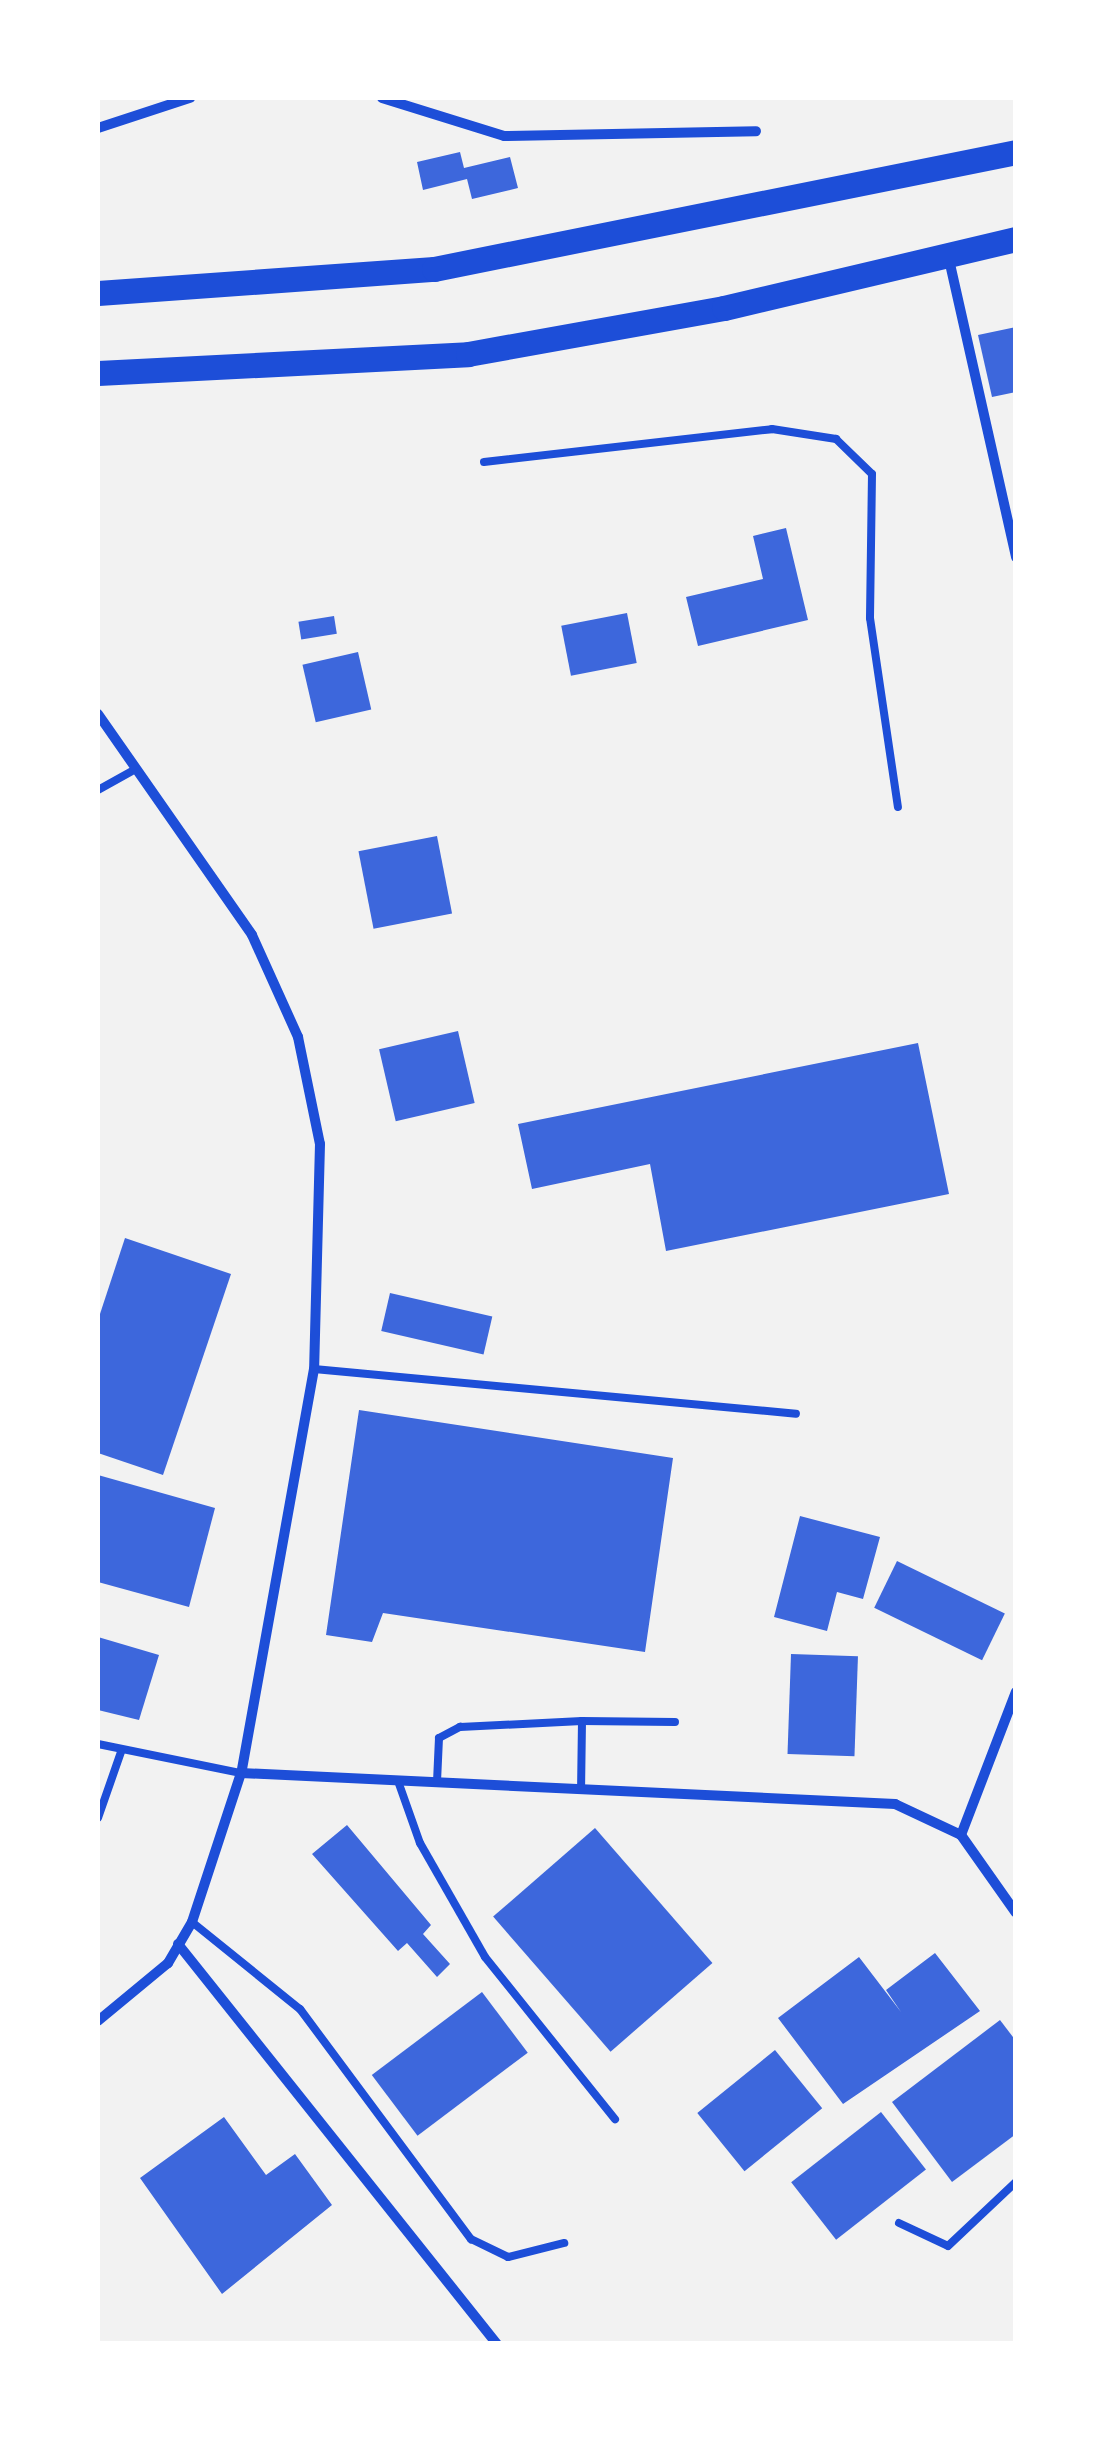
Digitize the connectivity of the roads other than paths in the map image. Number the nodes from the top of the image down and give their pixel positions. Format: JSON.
{"nodes":[{"id":1,"x":190,"y":98,"type":"edge"},
{"id":2,"x":382,"y":98,"type":"edge"},
{"id":3,"x":98,"y":128,"type":"edge"},
{"id":4,"x":756,"y":132,"type":"dead end"},
{"id":5,"x":1016,"y":152,"type":"edge"},
{"id":6,"x":1016,"y":239,"type":"edge"},
{"id":7,"x":948,"y":254,"type":"junction"},
{"id":8,"x":98,"y":293,"type":"edge"},
{"id":9,"x":98,"y":373,"type":"edge"},
{"id":10,"x":484,"y":462,"type":"dead end"},
{"id":11,"x":1016,"y":557,"type":"edge"},
{"id":12,"x":98,"y":714,"type":"edge"},
{"id":13,"x":131,"y":772,"type":"junction"},
{"id":14,"x":98,"y":790,"type":"edge"},
{"id":15,"x":898,"y":807,"type":"dead end"},
{"id":16,"x":314,"y":1368,"type":"junction"},
{"id":17,"x":796,"y":1414,"type":"dead end"},
{"id":18,"x":1016,"y":1692,"type":"edge"},
{"id":19,"x":582,"y":1721,"type":"junction"},
{"id":20,"x":675,"y":1722,"type":"dead end"},
{"id":21,"x":98,"y":1744,"type":"edge"},
{"id":22,"x":121,"y":1752,"type":"junction"},
{"id":23,"x":240,"y":1773,"type":"junction"},
{"id":24,"x":398,"y":1780,"type":"junction"},
{"id":25,"x":437,"y":1782,"type":"junction"},
{"id":26,"x":581,"y":1790,"type":"junction"},
{"id":27,"x":98,"y":1818,"type":"edge"},
{"id":28,"x":960,"y":1834,"type":"junction"},
{"id":29,"x":1016,"y":1913,"type":"edge"},
{"id":30,"x":192,"y":1922,"type":"junction"},
{"id":31,"x":178,"y":1944,"type":"junction"},
{"id":32,"x":98,"y":2021,"type":"edge"},
{"id":33,"x":614,"y":2119,"type":"dead end"},
{"id":34,"x":1016,"y":2182,"type":"edge"},
{"id":35,"x":899,"y":2223,"type":"dead end"},
{"id":36,"x":564,"y":2243,"type":"dead end"},
{"id":37,"x":497,"y":2344,"type":"edge"}],
"edges":[{"from":1,"to":3,"type":"street"},
{"from":2,"to":4,"type":"street"},
{"from":5,"to":8,"type":"main road"},
{"from":6,"to":7,"type":"main road"},
{"from":7,"to":9,"type":"main road"},
{"from":7,"to":11,"type":"street"},
{"from":10,"to":15,"type":"lane"},
{"from":12,"to":13,"type":"street"},
{"from":13,"to":14,"type":"lane"},
{"from":13,"to":16,"type":"street"},
{"from":16,"to":17,"type":"lane"},
{"from":16,"to":23,"type":"street"},
{"from":18,"to":28,"type":"street"},
{"from":19,"to":20,"type":"lane"},
{"from":19,"to":25,"type":"lane"},
{"from":19,"to":26,"type":"lane"},
{"from":21,"to":22,"type":"lane"},
{"from":22,"to":23,"type":"lane"},
{"from":22,"to":27,"type":"lane"},
{"from":23,"to":24,"type":"street"},
{"from":23,"to":30,"type":"street"},
{"from":24,"to":25,"type":"street"},
{"from":24,"to":33,"type":"lane"},
{"from":25,"to":26,"type":"street"},
{"from":26,"to":28,"type":"street"},
{"from":28,"to":29,"type":"street"},
{"from":30,"to":31,"type":"street"},
{"from":30,"to":36,"type":"lane"},
{"from":31,"to":32,"type":"street"},
{"from":31,"to":37,"type":"street"},
{"from":34,"to":35,"type":"lane"}]}
